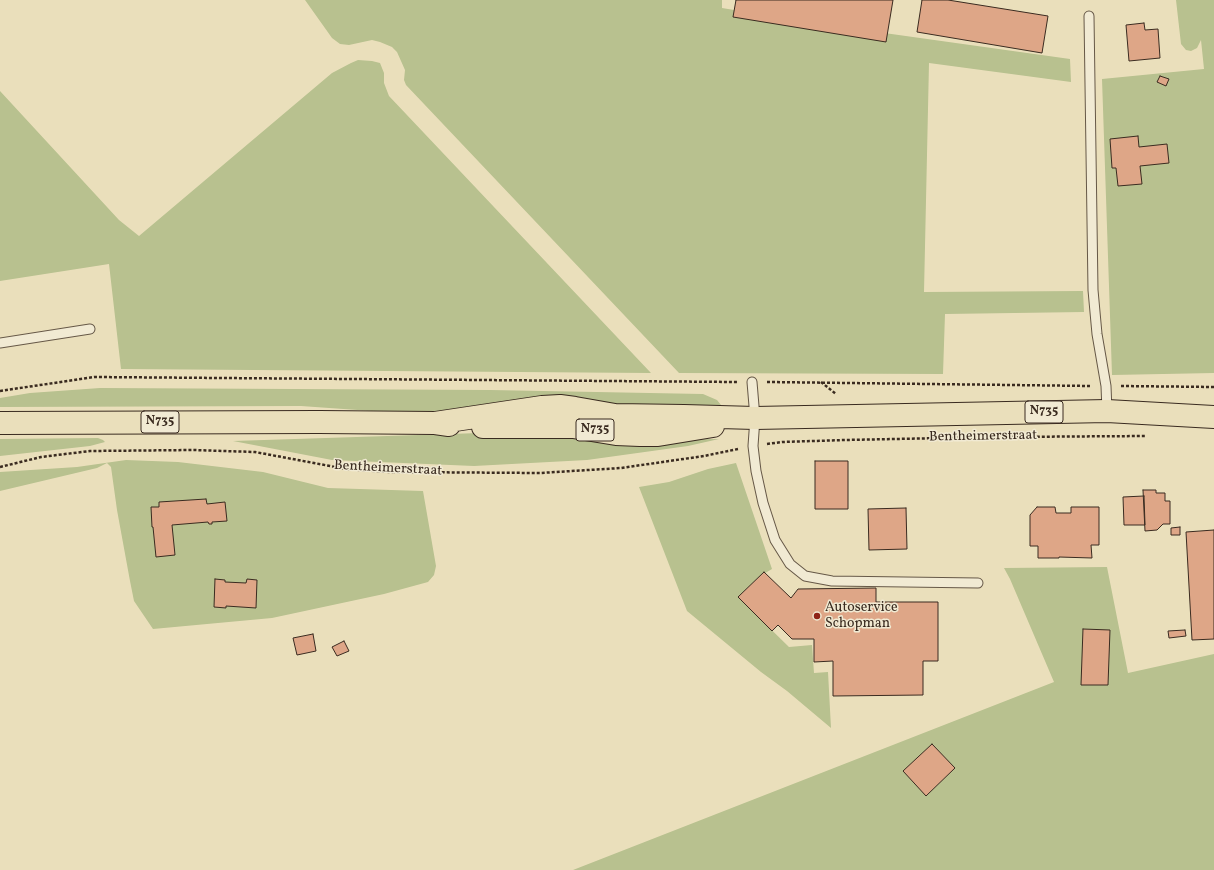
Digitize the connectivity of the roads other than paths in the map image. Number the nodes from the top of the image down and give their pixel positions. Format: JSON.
{"nodes":[{"id":1,"x":1089,"y":16,"type":"dead end"},
{"id":2,"x":90,"y":329,"type":"dead end"},
{"id":3,"x":0,"y":343,"type":"edge"},
{"id":4,"x":752,"y":382,"type":"dead end"},
{"id":5,"x":1108,"y":411,"type":"junction"},
{"id":6,"x":1214,"y":417,"type":"edge"},
{"id":7,"x":755,"y":418,"type":"junction"},
{"id":8,"x":0,"y":422,"type":"edge"},
{"id":9,"x":978,"y":583,"type":"dead end"}],
"edges":[{"from":1,"to":5,"type":"lane"},
{"from":2,"to":3,"type":"lane"},
{"from":4,"to":7,"type":"lane"},
{"from":5,"to":6,"type":"main road","name":"Bentheimerstraat","number":"N735"},
{"from":5,"to":7,"type":"main road","name":"Bentheimerstraat","number":"N735"},
{"from":7,"to":8,"type":"main road","name":"Bentheimerstraat","number":"N735"},
{"from":7,"to":9,"type":"lane"}]}
